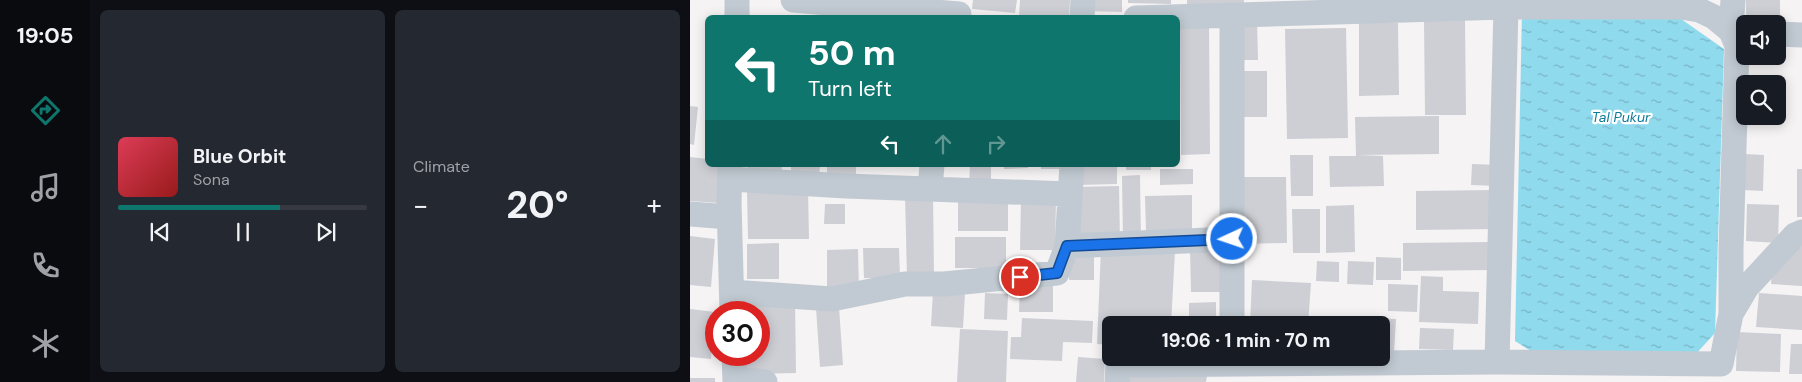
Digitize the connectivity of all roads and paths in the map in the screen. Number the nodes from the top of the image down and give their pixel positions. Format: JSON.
{"nodes":[{"id":1,"x":738,"y":0,"type":"edge"},
{"id":2,"x":793,"y":0,"type":"edge"},
{"id":3,"x":1083,"y":0,"type":"edge"},
{"id":4,"x":1733,"y":0,"type":"edge"},
{"id":5,"x":1506,"y":7,"type":"junction"},
{"id":6,"x":1183,"y":8,"type":"edge"},
{"id":7,"x":959,"y":10,"type":"edge"},
{"id":8,"x":737,"y":15,"type":"edge"},
{"id":9,"x":1082,"y":15,"type":"edge"},
{"id":10,"x":1150,"y":15,"type":"edge"},
{"id":11,"x":1232,"y":15,"type":"junction"},
{"id":12,"x":1736,"y":19,"type":"edge"},
{"id":13,"x":1736,"y":31,"type":"edge"},
{"id":14,"x":1786,"y":34,"type":"edge"},
{"id":15,"x":1802,"y":35,"type":"edge"},
{"id":16,"x":1736,"y":65,"type":"edge"},
{"id":17,"x":932,"y":167,"type":"edge"},
{"id":18,"x":1072,"y":167,"type":"edge"},
{"id":19,"x":730,"y":172,"type":"edge"},
{"id":20,"x":930,"y":189,"type":"junction"},
{"id":21,"x":1070,"y":194,"type":"junction"},
{"id":22,"x":690,"y":214,"type":"edge"},
{"id":23,"x":729,"y":217,"type":"junction"},
{"id":24,"x":1802,"y":232,"type":"edge"},
{"id":25,"x":1232,"y":239,"type":"junction"},
{"id":26,"x":1067,"y":246,"type":"junction"},
{"id":27,"x":732,"y":301,"type":"edge"},
{"id":28,"x":765,"y":301,"type":"edge"},
{"id":29,"x":1731,"y":314,"type":"junction"},
{"id":30,"x":1232,"y":316,"type":"edge"},
{"id":31,"x":1498,"y":362,"type":"junction"},
{"id":32,"x":1224,"y":367,"type":"edge"},
{"id":33,"x":734,"y":372,"type":"edge"},
{"id":34,"x":1574,"y":372,"type":"edge"},
{"id":35,"x":1396,"y":373,"type":"edge"},
{"id":36,"x":765,"y":382,"type":"edge"},
{"id":37,"x":1117,"y":382,"type":"edge"}],
"edges":[{"from":1,"to":8,"type":"street"},
{"from":2,"to":7,"type":"street"},
{"from":3,"to":9,"type":"street"},
{"from":4,"to":12,"type":"street"},
{"from":5,"to":11,"type":"street"},
{"from":5,"to":13,"type":"street"},
{"from":5,"to":31,"type":"street"},
{"from":6,"to":10,"type":"street"},
{"from":6,"to":11,"type":"street"},
{"from":11,"to":25,"type":"street"},
{"from":14,"to":15,"type":"street"},
{"from":16,"to":29,"type":"street"},
{"from":17,"to":20,"type":"street"},
{"from":18,"to":21,"type":"street"},
{"from":19,"to":20,"type":"street"},
{"from":19,"to":23,"type":"street"},
{"from":20,"to":21,"type":"street"},
{"from":21,"to":26,"type":"street"},
{"from":22,"to":23,"type":"street"},
{"from":23,"to":27,"type":"street"},
{"from":24,"to":29,"type":"street"},
{"from":25,"to":26,"type":"street"},
{"from":25,"to":30,"type":"street"},
{"from":26,"to":28,"type":"street"},
{"from":29,"to":34,"type":"street"},
{"from":31,"to":34,"type":"street"},
{"from":31,"to":35,"type":"street"},
{"from":32,"to":35,"type":"street"},
{"from":32,"to":37,"type":"street"},
{"from":33,"to":36,"type":"street"}]}
